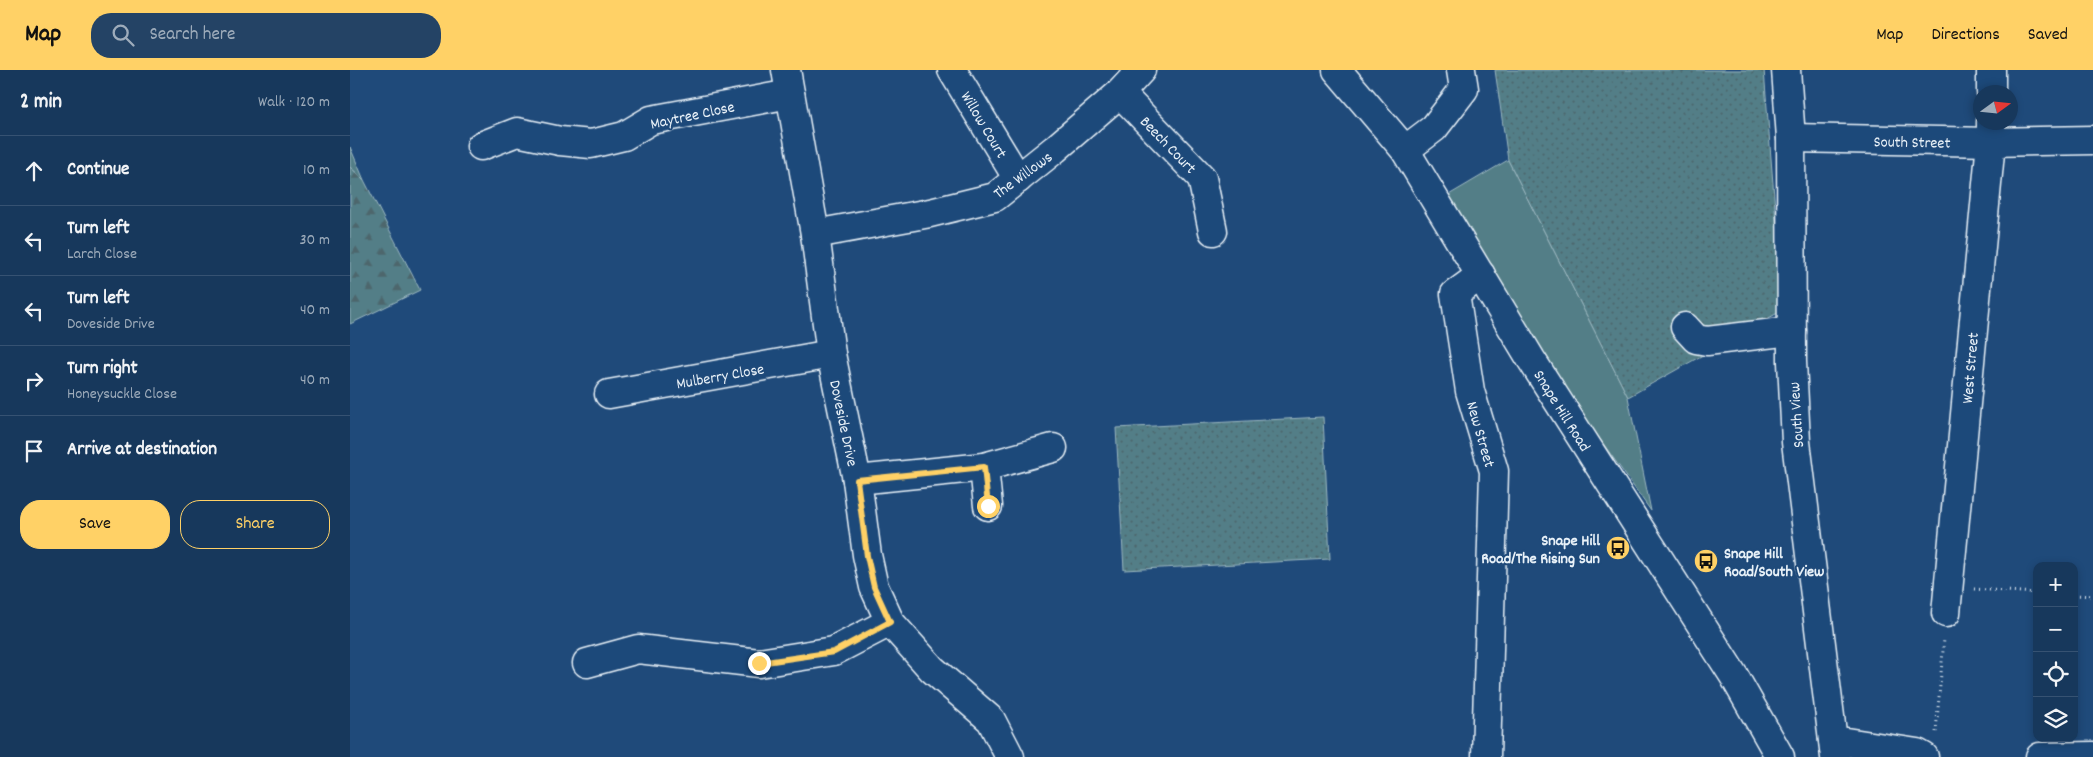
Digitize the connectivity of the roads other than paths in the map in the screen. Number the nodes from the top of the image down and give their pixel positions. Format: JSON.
{"nodes":[{"id":1,"x":952,"y":70,"type":"edge"},
{"id":2,"x":1141,"y":70,"type":"edge"},
{"id":3,"x":1337,"y":70,"type":"edge"},
{"id":4,"x":1461,"y":70,"type":"edge"},
{"id":5,"x":1786,"y":70,"type":"edge"},
{"id":6,"x":1991,"y":70,"type":"edge"},
{"id":7,"x":788,"y":82,"type":"edge"},
{"id":8,"x":1991,"y":85,"type":"edge"},
{"id":9,"x":1120,"y":93,"type":"junction"},
{"id":10,"x":1991,"y":132,"type":"edge"},
{"id":11,"x":1791,"y":138,"type":"junction"},
{"id":12,"x":2093,"y":140,"type":"edge"},
{"id":13,"x":481,"y":146,"type":"dead end"},
{"id":14,"x":1405,"y":150,"type":"junction"},
{"id":15,"x":1018,"y":179,"type":"junction"},
{"id":16,"x":1213,"y":231,"type":"dead end"},
{"id":17,"x":815,"y":234,"type":"junction"},
{"id":18,"x":1481,"y":275,"type":"junction"},
{"id":19,"x":1685,"y":327,"type":"dead end"},
{"id":20,"x":1792,"y":331,"type":"junction"},
{"id":21,"x":832,"y":354,"type":"junction"},
{"id":22,"x":609,"y":394,"type":"dead end"},
{"id":23,"x":1053,"y":448,"type":"dead end"},
{"id":24,"x":984,"y":467,"type":"junction"},
{"id":25,"x":857,"y":480,"type":"junction"},
{"id":26,"x":988,"y":506,"type":"dead end"},
{"id":27,"x":1946,"y":613,"type":"road end"},
{"id":28,"x":890,"y":622,"type":"junction"},
{"id":29,"x":587,"y":663,"type":"dead end"},
{"id":30,"x":1834,"y":748,"type":"edge"},
{"id":31,"x":1920,"y":755,"type":"edge"},
{"id":32,"x":2093,"y":756,"type":"edge"},
{"id":33,"x":1010,"y":757,"type":"edge"},
{"id":34,"x":1486,"y":757,"type":"edge"},
{"id":35,"x":1780,"y":757,"type":"edge"},
{"id":36,"x":2040,"y":757,"type":"edge"}],
"edges":[{"from":1,"to":15,"type":"street","name":"Willow Court"},
{"from":2,"to":9,"type":"street","name":"The Willows"},
{"from":3,"to":14,"type":"street","name":"Snape Hill Road"},
{"from":4,"to":14,"type":"street"},
{"from":5,"to":11,"type":"street","name":"South View"},
{"from":6,"to":8,"type":"street"},
{"from":7,"to":13,"type":"street","name":"Maytree Close"},
{"from":7,"to":17,"type":"street","name":"Doveside Drive"},
{"from":9,"to":15,"type":"street","name":"The Willows"},
{"from":9,"to":16,"type":"street","name":"Beech Court"},
{"from":10,"to":11,"type":"street","name":"South Street"},
{"from":10,"to":12,"type":"street","name":"South Street"},
{"from":10,"to":27,"type":"street","name":"West Street"},
{"from":11,"to":20,"type":"street","name":"South View"},
{"from":14,"to":18,"type":"street","name":"Snape Hill Road"},
{"from":15,"to":17,"type":"street","name":"The Willows"},
{"from":17,"to":21,"type":"street","name":"Doveside Drive"},
{"from":18,"to":34,"type":"street","name":"New Street"},
{"from":18,"to":35,"type":"street","name":"Snape Hill Road"},
{"from":19,"to":20,"type":"street"},
{"from":20,"to":30,"type":"street","name":"South View"},
{"from":21,"to":22,"type":"street","name":"Mulberry Close"},
{"from":21,"to":25,"type":"street","name":"Doveside Drive"},
{"from":23,"to":24,"type":"street"},
{"from":24,"to":25,"type":"street"},
{"from":24,"to":26,"type":"street"},
{"from":25,"to":28,"type":"street","name":"Doveside Drive"},
{"from":28,"to":29,"type":"street"},
{"from":28,"to":33,"type":"street","name":"Doveside Drive"},
{"from":30,"to":31,"type":"street"},
{"from":32,"to":36,"type":"street"}]}
